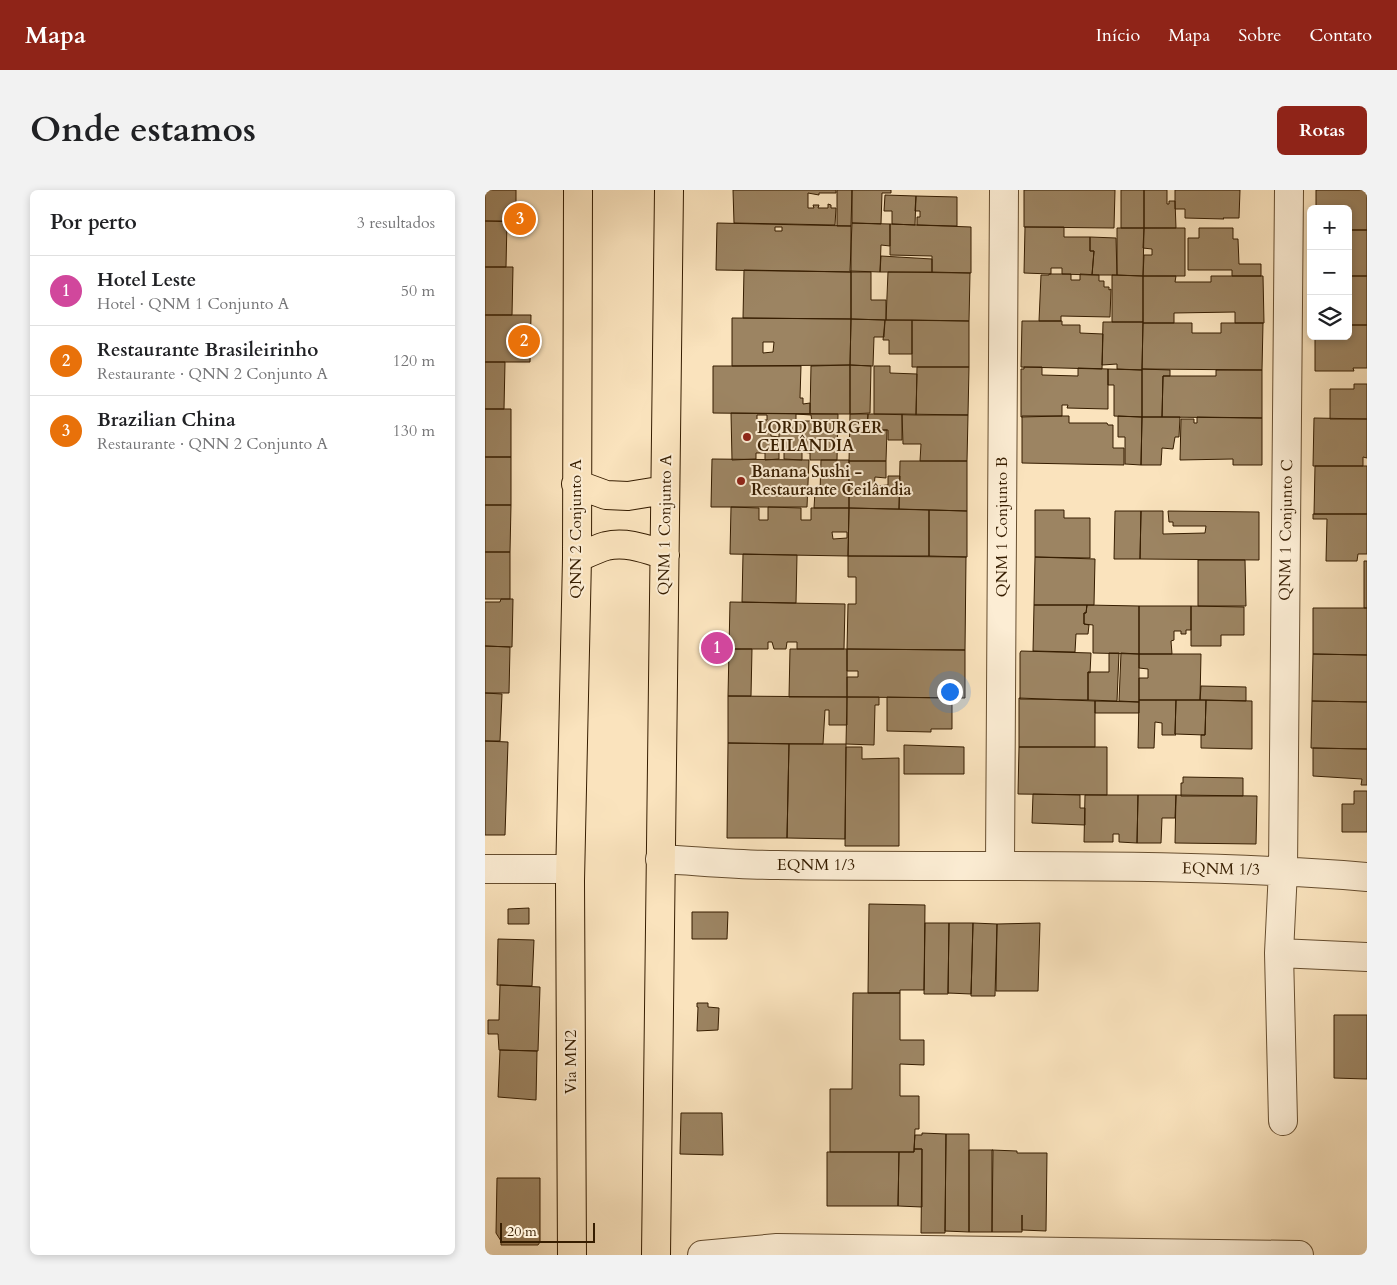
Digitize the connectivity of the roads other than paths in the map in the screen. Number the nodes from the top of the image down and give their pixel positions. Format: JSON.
{"nodes":[{"id":1,"x":578,"y":190,"type":"edge"},
{"id":2,"x":669,"y":190,"type":"edge"},
{"id":3,"x":1004,"y":190,"type":"edge"},
{"id":4,"x":1289,"y":190,"type":"edge"},
{"id":5,"x":576,"y":484,"type":"junction"},
{"id":6,"x":665,"y":490,"type":"junction"},
{"id":7,"x":665,"y":554,"type":"junction"},
{"id":8,"x":577,"y":558,"type":"junction"},
{"id":9,"x":660,"y":859,"type":"junction"},
{"id":10,"x":1000,"y":865,"type":"junction"},
{"id":11,"x":485,"y":869,"type":"edge"},
{"id":12,"x":570,"y":869,"type":"junction"},
{"id":13,"x":1283,"y":870,"type":"junction"},
{"id":14,"x":1367,"y":877,"type":"edge"},
{"id":15,"x":1279,"y":953,"type":"junction"},
{"id":16,"x":1367,"y":957,"type":"edge"},
{"id":17,"x":1283,"y":1121,"type":"dead end"},
{"id":18,"x":571,"y":1227,"type":"junction"},
{"id":19,"x":991,"y":1253,"type":"edge"},
{"id":20,"x":572,"y":1255,"type":"edge"},
{"id":21,"x":576,"y":1255,"type":"edge"},
{"id":22,"x":656,"y":1255,"type":"edge"},
{"id":23,"x":702,"y":1255,"type":"edge"},
{"id":24,"x":1281,"y":1255,"type":"edge"},
{"id":25,"x":1299,"y":1255,"type":"edge"}],
"edges":[{"from":1,"to":5,"type":"main road","name":"QNN 2 Conjunto A"},
{"from":2,"to":6,"type":"main road","name":"QNM 1 Conjunto A"},
{"from":3,"to":10,"type":"street","name":"QNM 1 Conjunto B"},
{"from":4,"to":13,"type":"street","name":"QNM 1 Conjunto C"},
{"from":5,"to":6,"type":"main road"},
{"from":5,"to":8,"type":"main road","name":"QNN 2 Conjunto A"},
{"from":6,"to":7,"type":"main road","name":"QNM 1 Conjunto A"},
{"from":7,"to":8,"type":"main road"},
{"from":7,"to":9,"type":"main road","name":"QNM 1 Conjunto A"},
{"from":8,"to":12,"type":"main road","name":"QNN 2 Conjunto A"},
{"from":9,"to":10,"type":"street","name":"EQNM 1/3"},
{"from":9,"to":22,"type":"main road"},
{"from":10,"to":13,"type":"street","name":"EQNM 1/3"},
{"from":11,"to":12,"type":"street"},
{"from":12,"to":18,"type":"main road","name":"Via MN2"},
{"from":13,"to":14,"type":"street","name":"EQNM 1/3"},
{"from":13,"to":15,"type":"street","name":"QNM 1 Conjunto C"},
{"from":15,"to":16,"type":"street"},
{"from":15,"to":17,"type":"street","name":"QNM 1 Conjunto C"},
{"from":18,"to":20,"type":"main road","name":"Via MN2"},
{"from":18,"to":21,"type":"main road"},
{"from":19,"to":23,"type":"street"},
{"from":19,"to":24,"type":"street"},
{"from":24,"to":25,"type":"street"}]}
